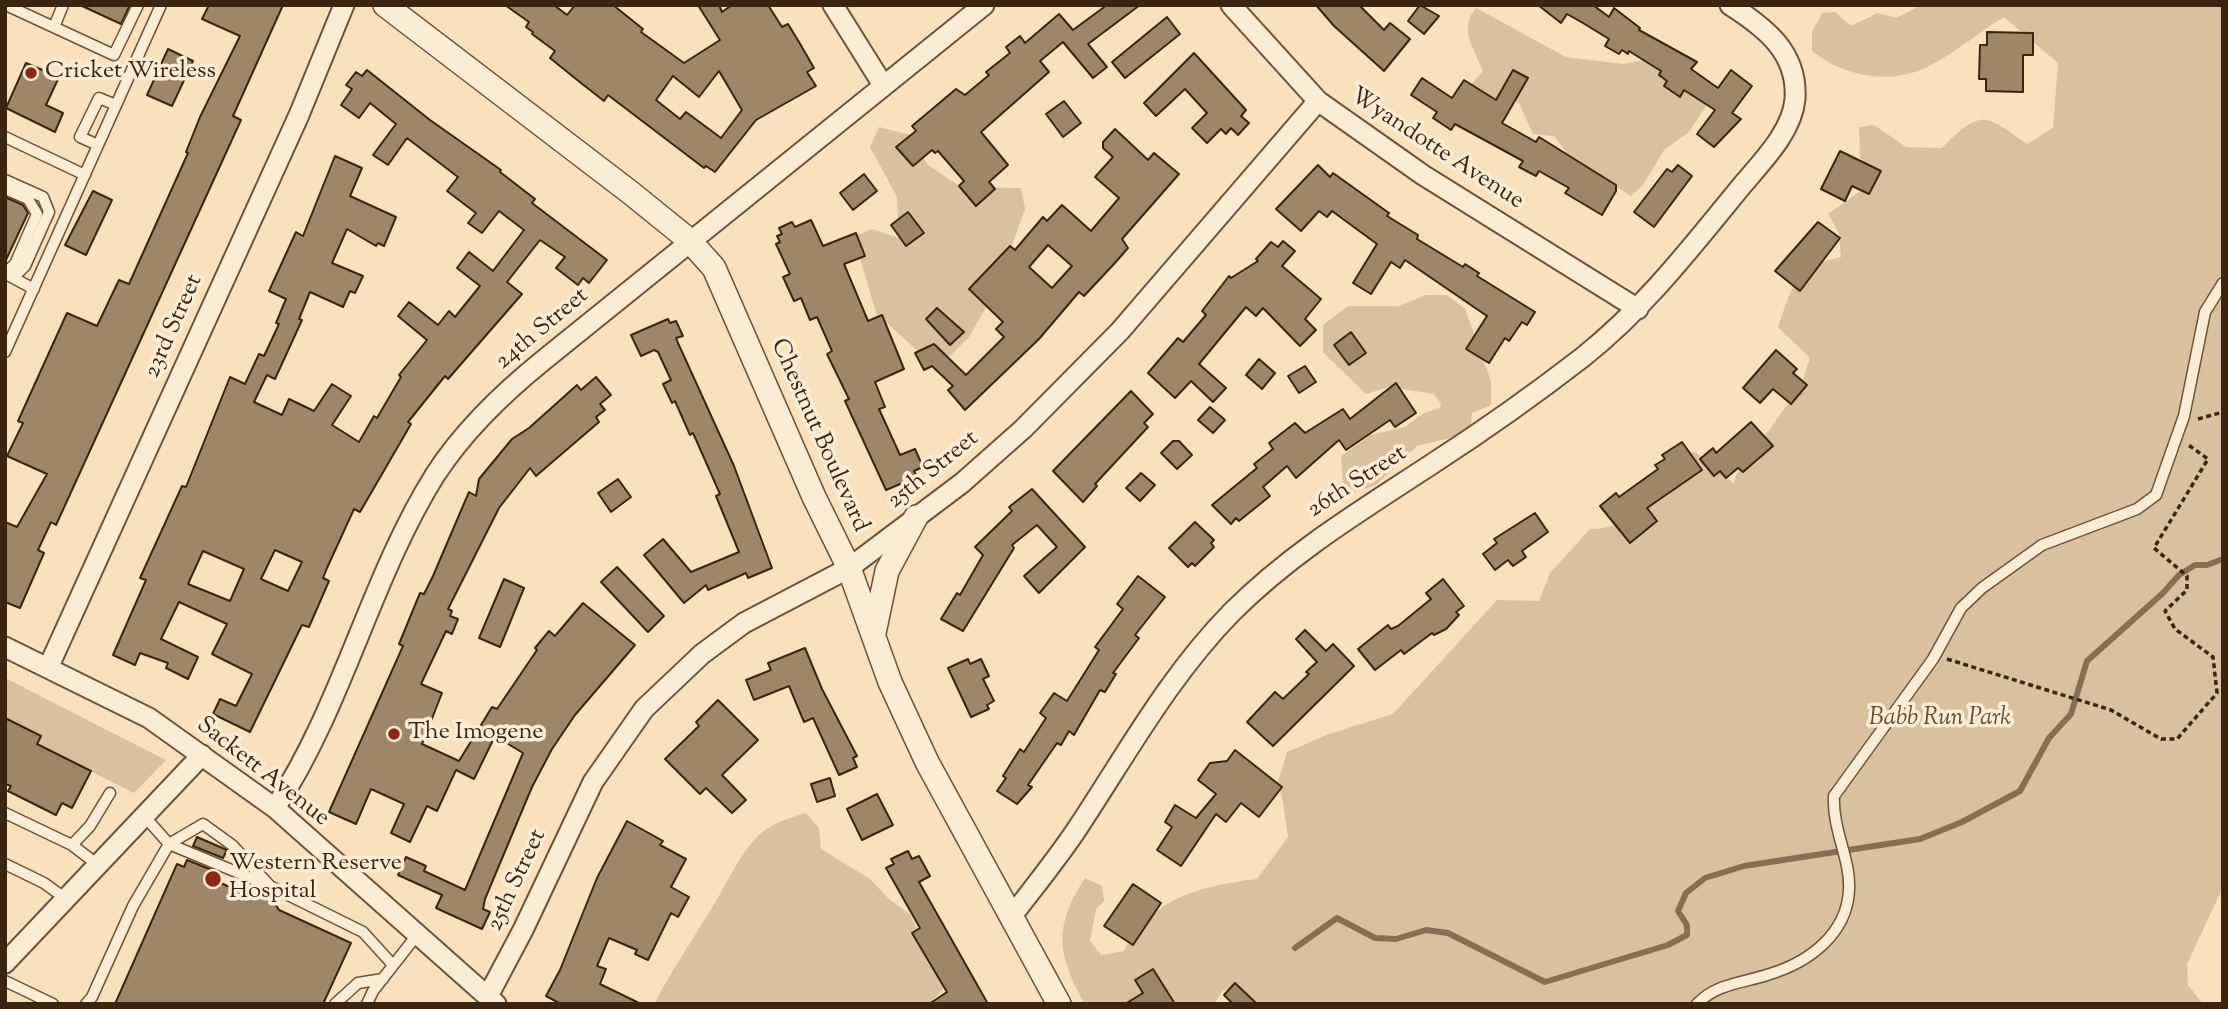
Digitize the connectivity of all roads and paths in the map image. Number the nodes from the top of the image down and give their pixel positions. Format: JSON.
{"nodes":[{"id":1,"x":5,"y":5,"type":"edge"},
{"id":2,"x":63,"y":5,"type":"edge"},
{"id":3,"x":138,"y":5,"type":"edge"},
{"id":4,"x":161,"y":5,"type":"edge"},
{"id":5,"x":344,"y":5,"type":"edge"},
{"id":6,"x":385,"y":5,"type":"edge"},
{"id":7,"x":833,"y":5,"type":"edge"},
{"id":8,"x":984,"y":5,"type":"edge"},
{"id":9,"x":1231,"y":5,"type":"edge"},
{"id":10,"x":1730,"y":5,"type":"edge"},
{"id":11,"x":410,"y":15,"type":"edge"},
{"id":12,"x":54,"y":27,"type":"junction"},
{"id":13,"x":883,"y":85,"type":"junction"},
{"id":14,"x":1318,"y":101,"type":"junction"},
{"id":15,"x":116,"y":105,"type":"junction"},
{"id":16,"x":5,"y":137,"type":"edge"},
{"id":17,"x":97,"y":145,"type":"junction"},
{"id":18,"x":85,"y":175,"type":"junction"},
{"id":19,"x":5,"y":180,"type":"edge"},
{"id":20,"x":5,"y":190,"type":"edge"},
{"id":21,"x":689,"y":240,"type":"junction"},
{"id":22,"x":5,"y":274,"type":"edge"},
{"id":23,"x":2223,"y":283,"type":"edge"},
{"id":24,"x":34,"y":289,"type":"junction"},
{"id":25,"x":1638,"y":309,"type":"junction"},
{"id":26,"x":5,"y":352,"type":"edge"},
{"id":27,"x":2223,"y":412,"type":"edge"},
{"id":28,"x":2181,"y":423,"type":"junction"},
{"id":29,"x":2177,"y":437,"type":"junction"},
{"id":30,"x":916,"y":517,"type":"junction"},
{"id":31,"x":849,"y":568,"type":"junction"},
{"id":32,"x":874,"y":636,"type":"junction"},
{"id":33,"x":5,"y":647,"type":"edge"},
{"id":34,"x":1935,"y":655,"type":"junction"},
{"id":35,"x":48,"y":668,"type":"junction"},
{"id":36,"x":202,"y":755,"type":"junction"},
{"id":37,"x":110,"y":793,"type":"dead end"},
{"id":38,"x":275,"y":808,"type":"junction"},
{"id":39,"x":5,"y":813,"type":"edge"},
{"id":40,"x":146,"y":817,"type":"junction"},
{"id":41,"x":169,"y":844,"type":"junction"},
{"id":42,"x":72,"y":845,"type":"junction"},
{"id":43,"x":5,"y":864,"type":"edge"},
{"id":44,"x":99,"y":865,"type":"junction"},
{"id":45,"x":270,"y":887,"type":"junction"},
{"id":46,"x":66,"y":899,"type":"junction"},
{"id":47,"x":1012,"y":916,"type":"junction"},
{"id":48,"x":417,"y":935,"type":"junction"},
{"id":49,"x":5,"y":963,"type":"edge"},
{"id":50,"x":393,"y":965,"type":"junction"},
{"id":51,"x":383,"y":979,"type":"junction"},
{"id":52,"x":5,"y":981,"type":"edge"},
{"id":53,"x":492,"y":1000,"type":"edge"},
{"id":54,"x":53,"y":1004,"type":"edge"},
{"id":55,"x":86,"y":1004,"type":"edge"},
{"id":56,"x":335,"y":1004,"type":"edge"},
{"id":57,"x":368,"y":1004,"type":"edge"},
{"id":58,"x":1059,"y":1004,"type":"edge"},
{"id":59,"x":1697,"y":1004,"type":"edge"}],
"edges":[{"from":1,"to":12,"type":"lane"},
{"from":2,"to":12,"type":"lane"},
{"from":3,"to":12,"type":"lane"},
{"from":4,"to":15,"type":"lane"},
{"from":5,"to":35,"type":"street","name":"23rd Street"},
{"from":6,"to":11,"type":"street","name":"Chestnut Boulevard"},
{"from":7,"to":13,"type":"street"},
{"from":8,"to":13,"type":"street","name":"24th Street"},
{"from":9,"to":14,"type":"street","name":"Wyandotte Avenue"},
{"from":10,"to":25,"type":"street","name":"26th Street"},
{"from":11,"to":21,"type":"street","name":"Chestnut Boulevard"},
{"from":13,"to":21,"type":"street","name":"24th Street"},
{"from":14,"to":25,"type":"street","name":"Wyandotte Avenue"},
{"from":14,"to":30,"type":"street","name":"25th Street"},
{"from":15,"to":17,"type":"lane"},
{"from":15,"to":17,"type":"lane"},
{"from":16,"to":18,"type":"lane"},
{"from":17,"to":18,"type":"lane"},
{"from":18,"to":24,"type":"lane"},
{"from":19,"to":22,"type":"lane"},
{"from":20,"to":22,"type":"lane"},
{"from":21,"to":31,"type":"street","name":"Chestnut Boulevard"},
{"from":21,"to":38,"type":"street","name":"24th Street"},
{"from":22,"to":24,"type":"lane"},
{"from":23,"to":28,"type":"lane"},
{"from":24,"to":26,"type":"lane"},
{"from":25,"to":47,"type":"street","name":"26th Street"},
{"from":27,"to":28,"type":"path"},
{"from":28,"to":29,"type":"lane"},
{"from":29,"to":34,"type":"lane"},
{"from":29,"to":34,"type":"path"},
{"from":30,"to":31,"type":"street","name":"25th Street"},
{"from":30,"to":32,"type":"street"},
{"from":31,"to":32,"type":"street","name":"Chestnut Boulevard"},
{"from":31,"to":53,"type":"street","name":"25th Street"},
{"from":32,"to":47,"type":"street","name":"Chestnut Boulevard"},
{"from":33,"to":35,"type":"street","name":"Sackett Avenue"},
{"from":34,"to":59,"type":"lane"},
{"from":35,"to":36,"type":"street","name":"Sackett Avenue"},
{"from":36,"to":38,"type":"street","name":"Sackett Avenue"},
{"from":36,"to":40,"type":"street"},
{"from":37,"to":42,"type":"lane"},
{"from":38,"to":48,"type":"street","name":"Sackett Avenue"},
{"from":39,"to":42,"type":"lane"},
{"from":40,"to":41,"type":"lane"},
{"from":40,"to":44,"type":"street"},
{"from":41,"to":45,"type":"lane"},
{"from":41,"to":45,"type":"lane"},
{"from":41,"to":55,"type":"lane"},
{"from":42,"to":44,"type":"lane"},
{"from":43,"to":46,"type":"lane"},
{"from":44,"to":46,"type":"street"},
{"from":45,"to":50,"type":"lane"},
{"from":46,"to":49,"type":"street"},
{"from":47,"to":58,"type":"street","name":"Chestnut Boulevard"},
{"from":48,"to":50,"type":"lane"},
{"from":48,"to":53,"type":"street","name":"Sackett Avenue"},
{"from":50,"to":51,"type":"lane"},
{"from":51,"to":56,"type":"lane"},
{"from":51,"to":57,"type":"lane"},
{"from":52,"to":54,"type":"lane"}]}
